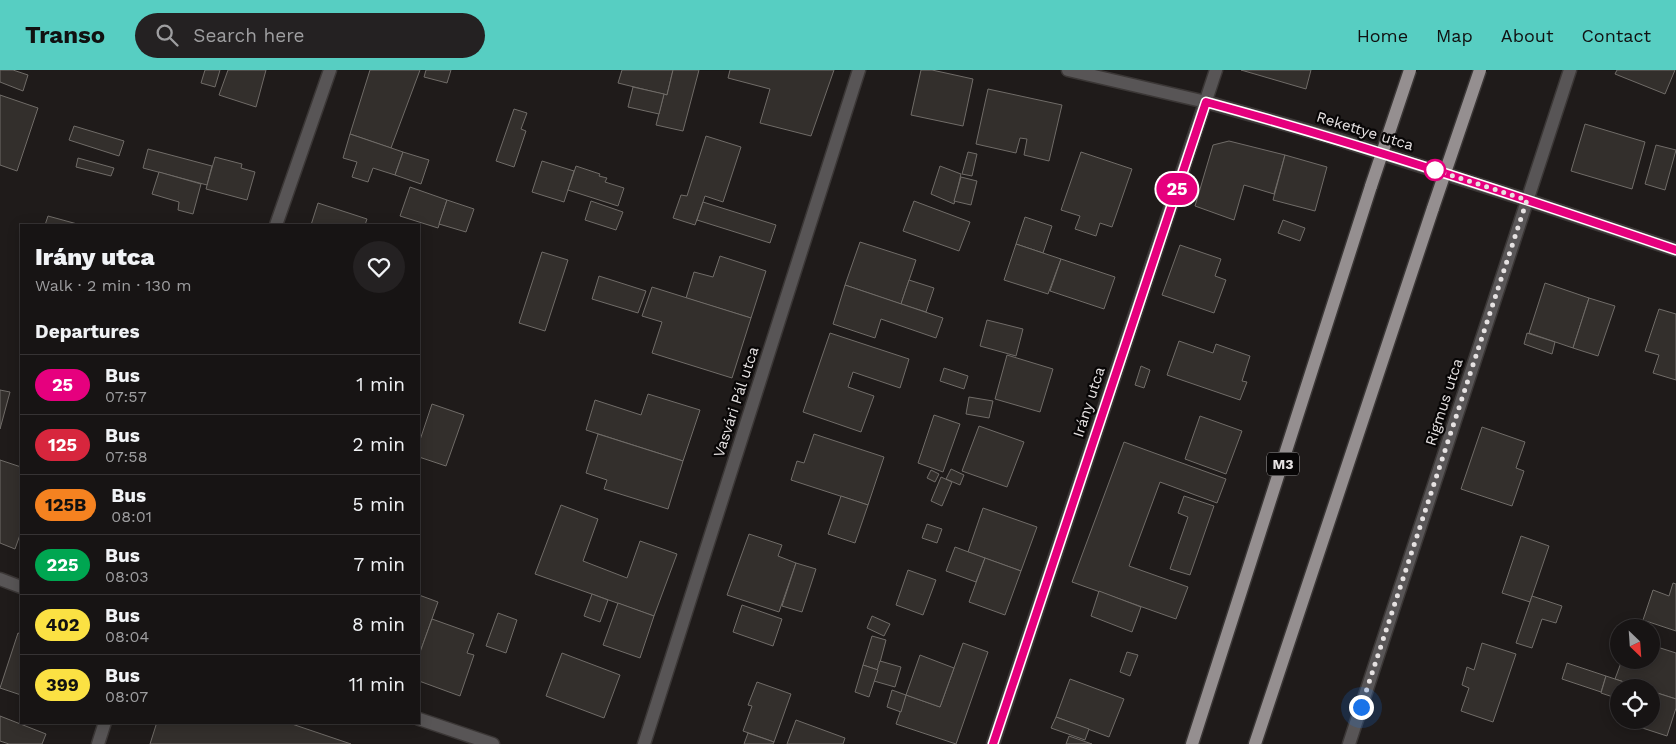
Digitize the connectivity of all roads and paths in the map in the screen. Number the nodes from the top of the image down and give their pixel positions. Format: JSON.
{"nodes":[{"id":1,"x":330,"y":70,"type":"edge"},
{"id":2,"x":859,"y":70,"type":"edge"},
{"id":3,"x":1068,"y":70,"type":"edge"},
{"id":4,"x":1216,"y":70,"type":"edge"},
{"id":5,"x":1410,"y":70,"type":"edge"},
{"id":6,"x":1480,"y":70,"type":"edge"},
{"id":7,"x":1570,"y":70,"type":"edge"},
{"id":8,"x":1206,"y":102,"type":"junction"},
{"id":9,"x":1527,"y":200,"type":"junction"},
{"id":10,"x":276,"y":224,"type":"edge"},
{"id":11,"x":1676,"y":250,"type":"edge"},
{"id":12,"x":0,"y":579,"type":"edge"},
{"id":13,"x":20,"y":587,"type":"edge"},
{"id":14,"x":420,"y":720,"type":"edge"},
{"id":15,"x":104,"y":724,"type":"edge"},
{"id":16,"x":98,"y":744,"type":"edge"},
{"id":17,"x":493,"y":744,"type":"edge"},
{"id":18,"x":644,"y":744,"type":"edge"},
{"id":19,"x":993,"y":744,"type":"edge"},
{"id":20,"x":1192,"y":744,"type":"edge"},
{"id":21,"x":1255,"y":744,"type":"edge"},
{"id":22,"x":1349,"y":744,"type":"edge"}],
"edges":[{"from":1,"to":10,"type":"street"},
{"from":2,"to":18,"type":"street","name":"Vasvári Pál utca"},
{"from":3,"to":8,"type":"street","name":"Rekettye utca"},
{"from":4,"to":8,"type":"street","name":"Irány utca"},
{"from":5,"to":20,"type":"main road","number":"M3","bridge":true},
{"from":6,"to":21,"type":"main road","bridge":true},
{"from":7,"to":9,"type":"street","name":"Rigmus utca"},
{"from":8,"to":9,"type":"street","name":"Rekettye utca"},
{"from":8,"to":19,"type":"street","name":"Irány utca"},
{"from":9,"to":11,"type":"street","name":"Rekettye utca"},
{"from":9,"to":22,"type":"street","name":"Rigmus utca"},
{"from":12,"to":13,"type":"street"},
{"from":14,"to":17,"type":"street"},
{"from":15,"to":16,"type":"street"}]}
